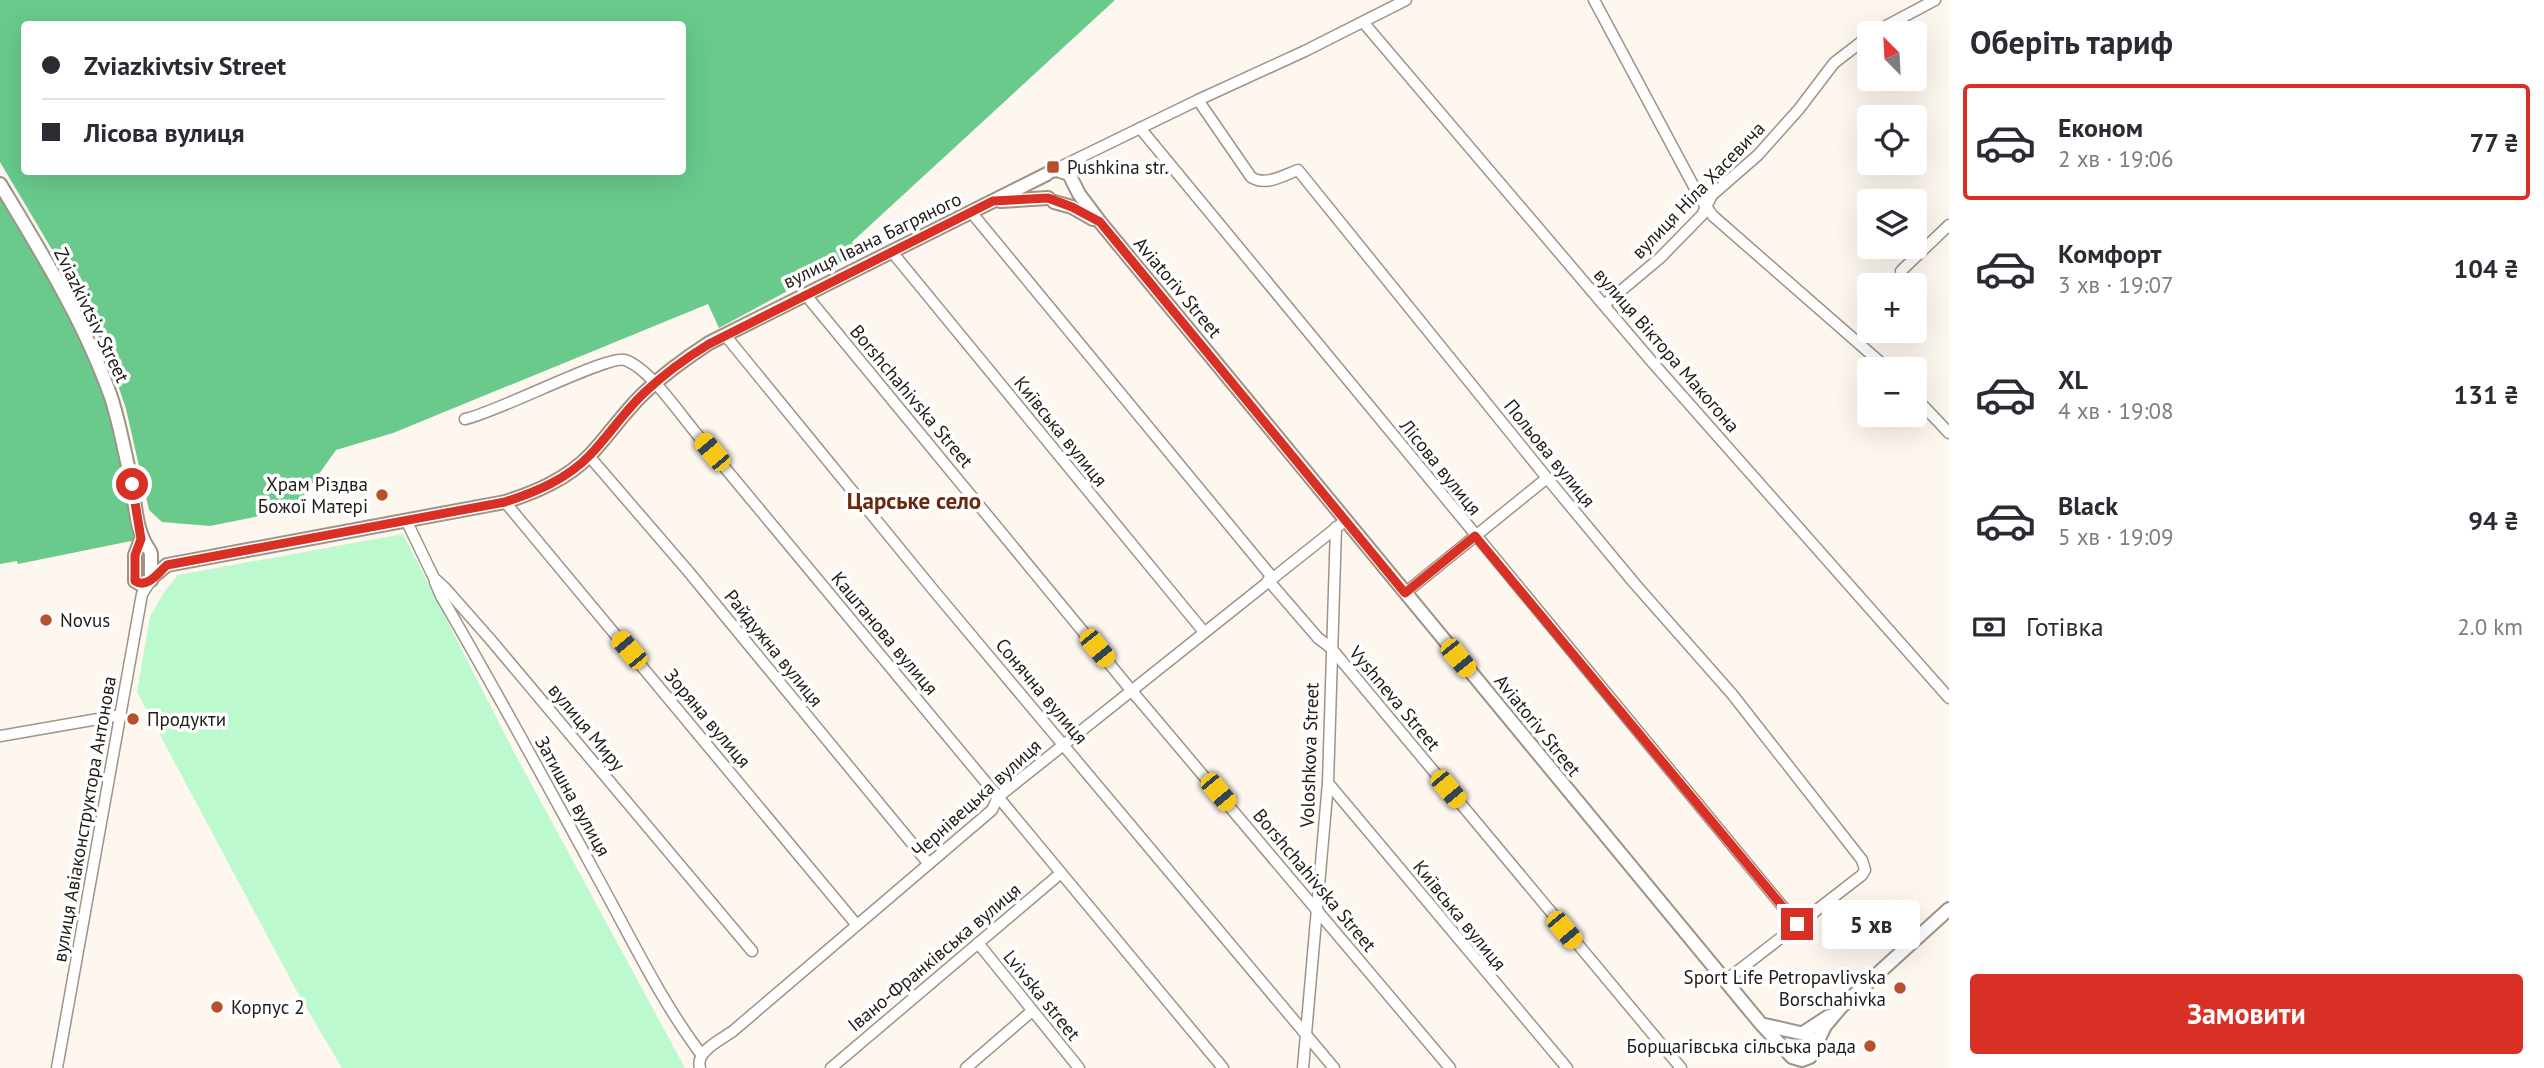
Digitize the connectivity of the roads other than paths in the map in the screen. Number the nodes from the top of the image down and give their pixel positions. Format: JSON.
{"nodes":[{"id":1,"x":1406,"y":0,"type":"edge"},
{"id":2,"x":1594,"y":0,"type":"edge"},
{"id":3,"x":1935,"y":0,"type":"edge"},
{"id":4,"x":1391,"y":3,"type":"edge"},
{"id":5,"x":1897,"y":21,"type":"edge"},
{"id":6,"x":1363,"y":22,"type":"junction"},
{"id":7,"x":1857,"y":46,"type":"edge"},
{"id":8,"x":1198,"y":100,"type":"junction"},
{"id":9,"x":1140,"y":128,"type":"junction"},
{"id":10,"x":1088,"y":153,"type":"junction"},
{"id":11,"x":1049,"y":173,"type":"junction"},
{"id":12,"x":1073,"y":182,"type":"junction"},
{"id":13,"x":0,"y":184,"type":"edge"},
{"id":14,"x":1051,"y":200,"type":"junction"},
{"id":15,"x":993,"y":201,"type":"junction"},
{"id":16,"x":1706,"y":207,"type":"junction"},
{"id":17,"x":971,"y":212,"type":"junction"},
{"id":18,"x":1100,"y":222,"type":"junction"},
{"id":19,"x":1949,"y":225,"type":"edge"},
{"id":20,"x":892,"y":251,"type":"junction"},
{"id":21,"x":1901,"y":271,"type":"dead end"},
{"id":22,"x":805,"y":294,"type":"junction"},
{"id":23,"x":1605,"y":304,"type":"junction"},
{"id":24,"x":725,"y":335,"type":"junction"},
{"id":25,"x":1874,"y":357,"type":"edge"},
{"id":26,"x":654,"y":384,"type":"junction"},
{"id":27,"x":1927,"y":410,"type":"edge"},
{"id":28,"x":465,"y":419,"type":"dead end"},
{"id":29,"x":1949,"y":433,"type":"edge"},
{"id":30,"x":589,"y":456,"type":"junction"},
{"id":31,"x":1547,"y":478,"type":"junction"},
{"id":32,"x":505,"y":502,"type":"junction"},
{"id":33,"x":406,"y":520,"type":"junction"},
{"id":34,"x":1341,"y":523,"type":"junction"},
{"id":35,"x":1475,"y":536,"type":"junction"},
{"id":36,"x":141,"y":539,"type":"junction"},
{"id":37,"x":136,"y":552,"type":"junction"},
{"id":38,"x":151,"y":553,"type":"junction"},
{"id":39,"x":167,"y":565,"type":"junction"},
{"id":40,"x":434,"y":578,"type":"junction"},
{"id":41,"x":1270,"y":578,"type":"junction"},
{"id":42,"x":151,"y":579,"type":"junction"},
{"id":43,"x":135,"y":581,"type":"junction"},
{"id":44,"x":1405,"y":593,"type":"junction"},
{"id":45,"x":142,"y":594,"type":"junction"},
{"id":46,"x":1203,"y":632,"type":"junction"},
{"id":47,"x":1331,"y":648,"type":"junction"},
{"id":48,"x":1131,"y":690,"type":"junction"},
{"id":49,"x":1949,"y":698,"type":"edge"},
{"id":50,"x":121,"y":715,"type":"junction"},
{"id":51,"x":0,"y":736,"type":"edge"},
{"id":52,"x":1063,"y":745,"type":"junction"},
{"id":53,"x":1328,"y":783,"type":"junction"},
{"id":54,"x":998,"y":797,"type":"junction"},
{"id":55,"x":929,"y":864,"type":"junction"},
{"id":56,"x":1061,"y":873,"type":"junction"},
{"id":57,"x":1949,"y":909,"type":"edge"},
{"id":58,"x":1317,"y":910,"type":"junction"},
{"id":59,"x":856,"y":924,"type":"junction"},
{"id":60,"x":1797,"y":924,"type":"junction"},
{"id":61,"x":978,"y":943,"type":"junction"},
{"id":62,"x":752,"y":951,"type":"dead end"},
{"id":63,"x":1726,"y":981,"type":"junction"},
{"id":64,"x":1840,"y":1007,"type":"junction"},
{"id":65,"x":1032,"y":1011,"type":"junction"},
{"id":66,"x":1761,"y":1024,"type":"junction"},
{"id":67,"x":1802,"y":1033,"type":"junction"},
{"id":68,"x":1306,"y":1034,"type":"junction"},
{"id":69,"x":1815,"y":1048,"type":"junction"},
{"id":70,"x":701,"y":1054,"type":"junction"},
{"id":71,"x":1795,"y":1062,"type":"edge"},
{"id":72,"x":57,"y":1068,"type":"edge"},
{"id":73,"x":700,"y":1068,"type":"edge"},
{"id":74,"x":831,"y":1068,"type":"edge"},
{"id":75,"x":966,"y":1068,"type":"edge"},
{"id":76,"x":1079,"y":1068,"type":"edge"},
{"id":77,"x":1223,"y":1068,"type":"edge"},
{"id":78,"x":1303,"y":1068,"type":"edge"},
{"id":79,"x":1334,"y":1068,"type":"edge"},
{"id":80,"x":1450,"y":1068,"type":"edge"},
{"id":81,"x":1567,"y":1068,"type":"edge"},
{"id":82,"x":1681,"y":1068,"type":"edge"},
{"id":83,"x":1814,"y":1068,"type":"edge"}],
"edges":[{"from":1,"to":4,"type":"street","name":"вулиця Івана Багряного"},
{"from":2,"to":16,"type":"street"},
{"from":3,"to":5,"type":"street","name":"вулиця Ніла Хасевича"},
{"from":4,"to":6,"type":"street","name":"вулиця Івана Багряного"},
{"from":6,"to":8,"type":"street","name":"вулиця Івана Багряного"},
{"from":6,"to":23,"type":"street","name":"вулиця Віктора Макогона"},
{"from":7,"to":16,"type":"street","name":"вулиця Ніла Хасевича"},
{"from":8,"to":9,"type":"street","name":"вулиця Івана Багряного"},
{"from":8,"to":31,"type":"street","name":"Польова вулиця"},
{"from":9,"to":10,"type":"street","name":"вулиця Івана Багряного"},
{"from":9,"to":35,"type":"street","name":"Лісова вулиця"},
{"from":10,"to":11,"type":"street","name":"вулиця Івана Багряного"},
{"from":10,"to":12,"type":"street"},
{"from":11,"to":12,"type":"main road"},
{"from":11,"to":14,"type":"main road"},
{"from":11,"to":15,"type":"main road","name":"вулиця Івана Багряного"},
{"from":12,"to":14,"type":"main road"},
{"from":12,"to":18,"type":"main road","name":"Aviatoriv Street"},
{"from":13,"to":36,"type":"main road","name":"Zviazkivtsiv Street"},
{"from":14,"to":15,"type":"main road","name":"вулиця Івана Багряного"},
{"from":14,"to":18,"type":"main road","name":"Aviatoriv Street"},
{"from":15,"to":17,"type":"main road","name":"вулиця Івана Багряного"},
{"from":16,"to":23,"type":"street","name":"вулиця Ніла Хасевича"},
{"from":16,"to":25,"type":"street"},
{"from":17,"to":20,"type":"main road","name":"вулиця Івана Багряного"},
{"from":17,"to":41,"type":"street","name":"Vyshneva Street"},
{"from":18,"to":34,"type":"main road","name":"Aviatoriv Street"},
{"from":19,"to":21,"type":"street"},
{"from":20,"to":22,"type":"main road","name":"вулиця Івана Багряного"},
{"from":20,"to":46,"type":"street","name":"Київська вулиця"},
{"from":22,"to":24,"type":"main road","name":"вулиця Івана Багряного"},
{"from":22,"to":48,"type":"street","name":"Borshchahivska Street"},
{"from":23,"to":49,"type":"street","name":"вулиця Віктора Макогона"},
{"from":24,"to":26,"type":"main road","name":"вулиця Івана Багряного"},
{"from":24,"to":52,"type":"street","name":"Сонячна вулиця"},
{"from":26,"to":28,"type":"street","name":"Каштанова вулиця"},
{"from":26,"to":30,"type":"main road","name":"вулиця Івана Багряного"},
{"from":26,"to":54,"type":"street","name":"Каштанова вулиця"},
{"from":27,"to":29,"type":"street"},
{"from":30,"to":32,"type":"main road","name":"вулиця Івана Багряного"},
{"from":30,"to":55,"type":"street","name":"Райдужна вулиця"},
{"from":31,"to":35,"type":"street"},
{"from":31,"to":60,"type":"street","name":"Польова вулиця"},
{"from":32,"to":33,"type":"main road","name":"вулиця Івана Багряного"},
{"from":32,"to":59,"type":"street","name":"Зоряна вулиця"},
{"from":33,"to":39,"type":"main road","name":"вулиця Івана Багряного"},
{"from":33,"to":40,"type":"street","name":"вулиця Миру"},
{"from":34,"to":41,"type":"street","name":"Чернівецька вулиця"},
{"from":34,"to":44,"type":"main road","name":"Aviatoriv Street"},
{"from":34,"to":47,"type":"street","name":"Voloshkova Street"},
{"from":35,"to":44,"type":"street"},
{"from":35,"to":60,"type":"street","name":"Лісова вулиця"},
{"from":36,"to":37,"type":"main road"},
{"from":36,"to":38,"type":"main road","name":"Zviazkivtsiv Street"},
{"from":37,"to":38,"type":"main road"},
{"from":37,"to":43,"type":"main road"},
{"from":38,"to":39,"type":"main road"},
{"from":38,"to":42,"type":"main road"},
{"from":39,"to":42,"type":"main road","name":"вулиця Івана Багряного"},
{"from":40,"to":62,"type":"street","name":"вулиця Миру"},
{"from":40,"to":70,"type":"street","name":"Затишна вулиця"},
{"from":41,"to":46,"type":"street","name":"Чернівецька вулиця"},
{"from":41,"to":47,"type":"street","name":"Vyshneva Street"},
{"from":42,"to":43,"type":"main road"},
{"from":42,"to":45,"type":"street","name":"вулиця Авіаконструктора Антонова"},
{"from":43,"to":45,"type":"street"},
{"from":44,"to":63,"type":"main road","name":"Aviatoriv Street"},
{"from":45,"to":50,"type":"street","name":"вулиця Авіаконструктора Антонова"},
{"from":46,"to":48,"type":"street","name":"Чернівецька вулиця"},
{"from":47,"to":53,"type":"street","name":"Voloshkova Street"},
{"from":47,"to":82,"type":"street","name":"Vyshneva Street"},
{"from":48,"to":52,"type":"street","name":"Чернівецька вулиця"},
{"from":48,"to":58,"type":"street","name":"Borshchahivska Street"},
{"from":50,"to":51,"type":"street"},
{"from":50,"to":72,"type":"street","name":"вулиця Авіаконструктора Антонова"},
{"from":52,"to":54,"type":"street","name":"Чернівецька вулиця"},
{"from":52,"to":68,"type":"street","name":"Сонячна вулиця"},
{"from":53,"to":58,"type":"street","name":"Voloshkova Street"},
{"from":53,"to":81,"type":"street","name":"Київська вулиця"},
{"from":54,"to":55,"type":"street","name":"Чернівецька вулиця"},
{"from":54,"to":56,"type":"street","name":"Каштанова вулиця"},
{"from":55,"to":59,"type":"street","name":"Чернівецька вулиця"},
{"from":56,"to":61,"type":"street","name":"Івано-Франківська вулиця"},
{"from":56,"to":77,"type":"street","name":"Каштанова вулиця"},
{"from":57,"to":64,"type":"main road"},
{"from":58,"to":68,"type":"street","name":"Voloshkova Street"},
{"from":58,"to":80,"type":"street","name":"Borshchahivska Street"},
{"from":59,"to":70,"type":"street","name":"Чернівецька вулиця"},
{"from":60,"to":63,"type":"street"},
{"from":61,"to":65,"type":"street","name":"Lvivska street"},
{"from":61,"to":74,"type":"street","name":"Івано-Франківська вулиця"},
{"from":63,"to":66,"type":"main road","name":"Aviatoriv Street"},
{"from":64,"to":67,"type":"main road"},
{"from":64,"to":69,"type":"main road"},
{"from":65,"to":75,"type":"street"},
{"from":65,"to":76,"type":"street","name":"Lvivska street"},
{"from":66,"to":67,"type":"main road"},
{"from":66,"to":71,"type":"main road","name":"Aviatoriv Street"},
{"from":67,"to":69,"type":"main road"},
{"from":67,"to":71,"type":"main road"},
{"from":68,"to":78,"type":"street","name":"Voloshkova Street"},
{"from":68,"to":79,"type":"street","name":"Сонячна вулиця"},
{"from":69,"to":71,"type":"main road"},
{"from":69,"to":83,"type":"main road"},
{"from":70,"to":73,"type":"street"}]}
